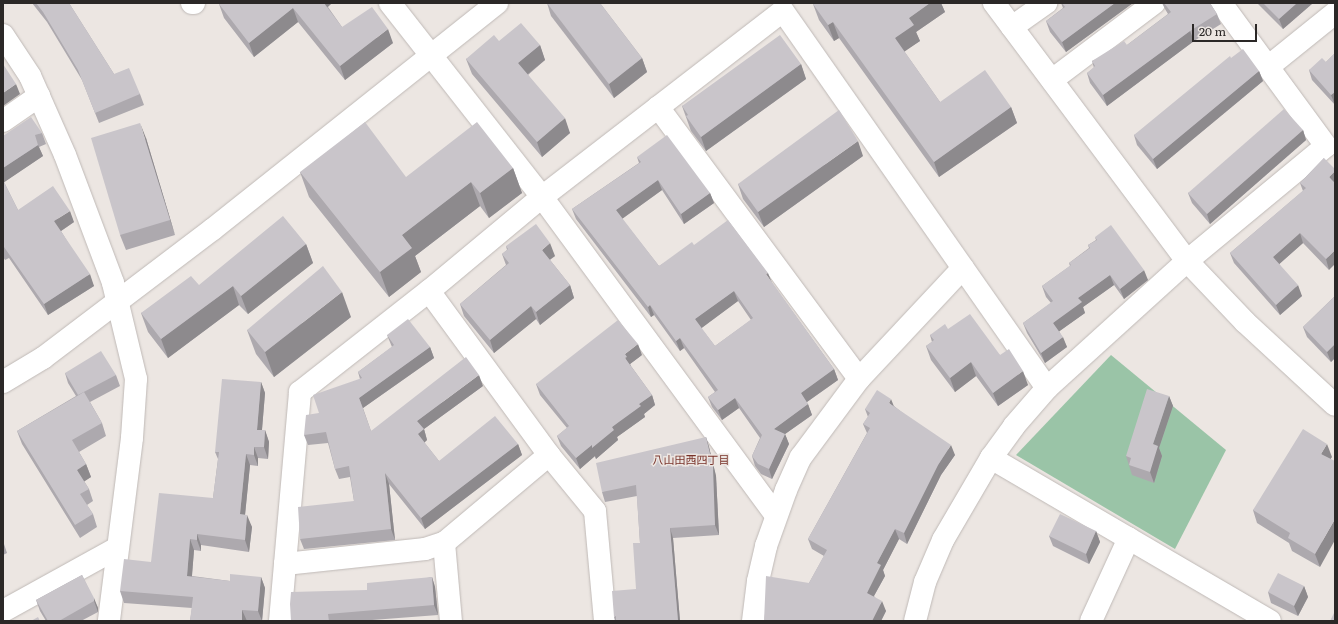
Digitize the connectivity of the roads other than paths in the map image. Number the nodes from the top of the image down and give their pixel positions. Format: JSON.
{"nodes":[{"id":1,"x":390,"y":3,"type":"edge"},
{"id":2,"x":498,"y":3,"type":"edge"},
{"id":3,"x":994,"y":3,"type":"edge"},
{"id":4,"x":1046,"y":3,"type":"edge"},
{"id":5,"x":1154,"y":3,"type":"edge"},
{"id":6,"x":1221,"y":3,"type":"edge"},
{"id":7,"x":784,"y":7,"type":"edge"},
{"id":8,"x":1335,"y":13,"type":"edge"},
{"id":9,"x":1012,"y":27,"type":"junction"},
{"id":10,"x":3,"y":35,"type":"edge"},
{"id":11,"x":430,"y":58,"type":"junction"},
{"id":12,"x":1268,"y":67,"type":"junction"},
{"id":13,"x":1052,"y":80,"type":"junction"},
{"id":14,"x":39,"y":96,"type":"junction"},
{"id":15,"x":658,"y":107,"type":"junction"},
{"id":16,"x":3,"y":121,"type":"edge"},
{"id":17,"x":1330,"y":150,"type":"edge"},
{"id":18,"x":542,"y":197,"type":"junction"},
{"id":19,"x":1187,"y":261,"type":"junction"},
{"id":20,"x":963,"y":268,"type":"junction"},
{"id":21,"x":429,"y":291,"type":"junction"},
{"id":22,"x":118,"y":301,"type":"junction"},
{"id":23,"x":859,"y":379,"type":"junction"},
{"id":24,"x":3,"y":382,"type":"edge"},
{"id":25,"x":1047,"y":388,"type":"junction"},
{"id":26,"x":1335,"y":405,"type":"edge"},
{"id":27,"x":549,"y":455,"type":"junction"},
{"id":28,"x":991,"y":458,"type":"junction"},
{"id":29,"x":776,"y":515,"type":"junction"},
{"id":30,"x":1128,"y":538,"type":"junction"},
{"id":31,"x":444,"y":543,"type":"junction"},
{"id":32,"x":117,"y":548,"type":"junction"},
{"id":33,"x":285,"y":564,"type":"junction"},
{"id":34,"x":3,"y":611,"type":"edge"},
{"id":35,"x":1260,"y":619,"type":"edge"},
{"id":36,"x":110,"y":621,"type":"edge"},
{"id":37,"x":280,"y":621,"type":"edge"},
{"id":38,"x":451,"y":621,"type":"edge"},
{"id":39,"x":605,"y":621,"type":"edge"},
{"id":40,"x":753,"y":621,"type":"edge"},
{"id":41,"x":915,"y":621,"type":"edge"},
{"id":42,"x":1091,"y":621,"type":"edge"}],
"edges":[{"from":1,"to":11,"type":"street"},
{"from":2,"to":11,"type":"street"},
{"from":3,"to":9,"type":"street"},
{"from":4,"to":9,"type":"street"},
{"from":5,"to":13,"type":"street"},
{"from":6,"to":12,"type":"street"},
{"from":7,"to":15,"type":"street"},
{"from":7,"to":20,"type":"street"},
{"from":8,"to":12,"type":"street"},
{"from":9,"to":13,"type":"street"},
{"from":10,"to":14,"type":"street"},
{"from":11,"to":18,"type":"street"},
{"from":11,"to":22,"type":"street"},
{"from":12,"to":17,"type":"street"},
{"from":13,"to":19,"type":"street"},
{"from":14,"to":16,"type":"street"},
{"from":14,"to":22,"type":"street"},
{"from":15,"to":18,"type":"street"},
{"from":15,"to":23,"type":"street"},
{"from":17,"to":19,"type":"street"},
{"from":18,"to":21,"type":"street"},
{"from":18,"to":29,"type":"street"},
{"from":19,"to":25,"type":"street"},
{"from":19,"to":26,"type":"street"},
{"from":20,"to":23,"type":"street"},
{"from":20,"to":25,"type":"street"},
{"from":21,"to":27,"type":"street"},
{"from":21,"to":33,"type":"street"},
{"from":22,"to":24,"type":"street"},
{"from":22,"to":32,"type":"street"},
{"from":23,"to":29,"type":"street"},
{"from":25,"to":28,"type":"street"},
{"from":27,"to":31,"type":"street"},
{"from":27,"to":39,"type":"street"},
{"from":28,"to":30,"type":"street"},
{"from":28,"to":41,"type":"street"},
{"from":29,"to":40,"type":"street"},
{"from":30,"to":35,"type":"street"},
{"from":30,"to":42,"type":"street"},
{"from":31,"to":33,"type":"street"},
{"from":31,"to":38,"type":"street"},
{"from":32,"to":34,"type":"street"},
{"from":32,"to":36,"type":"street"},
{"from":33,"to":37,"type":"street"}]}
